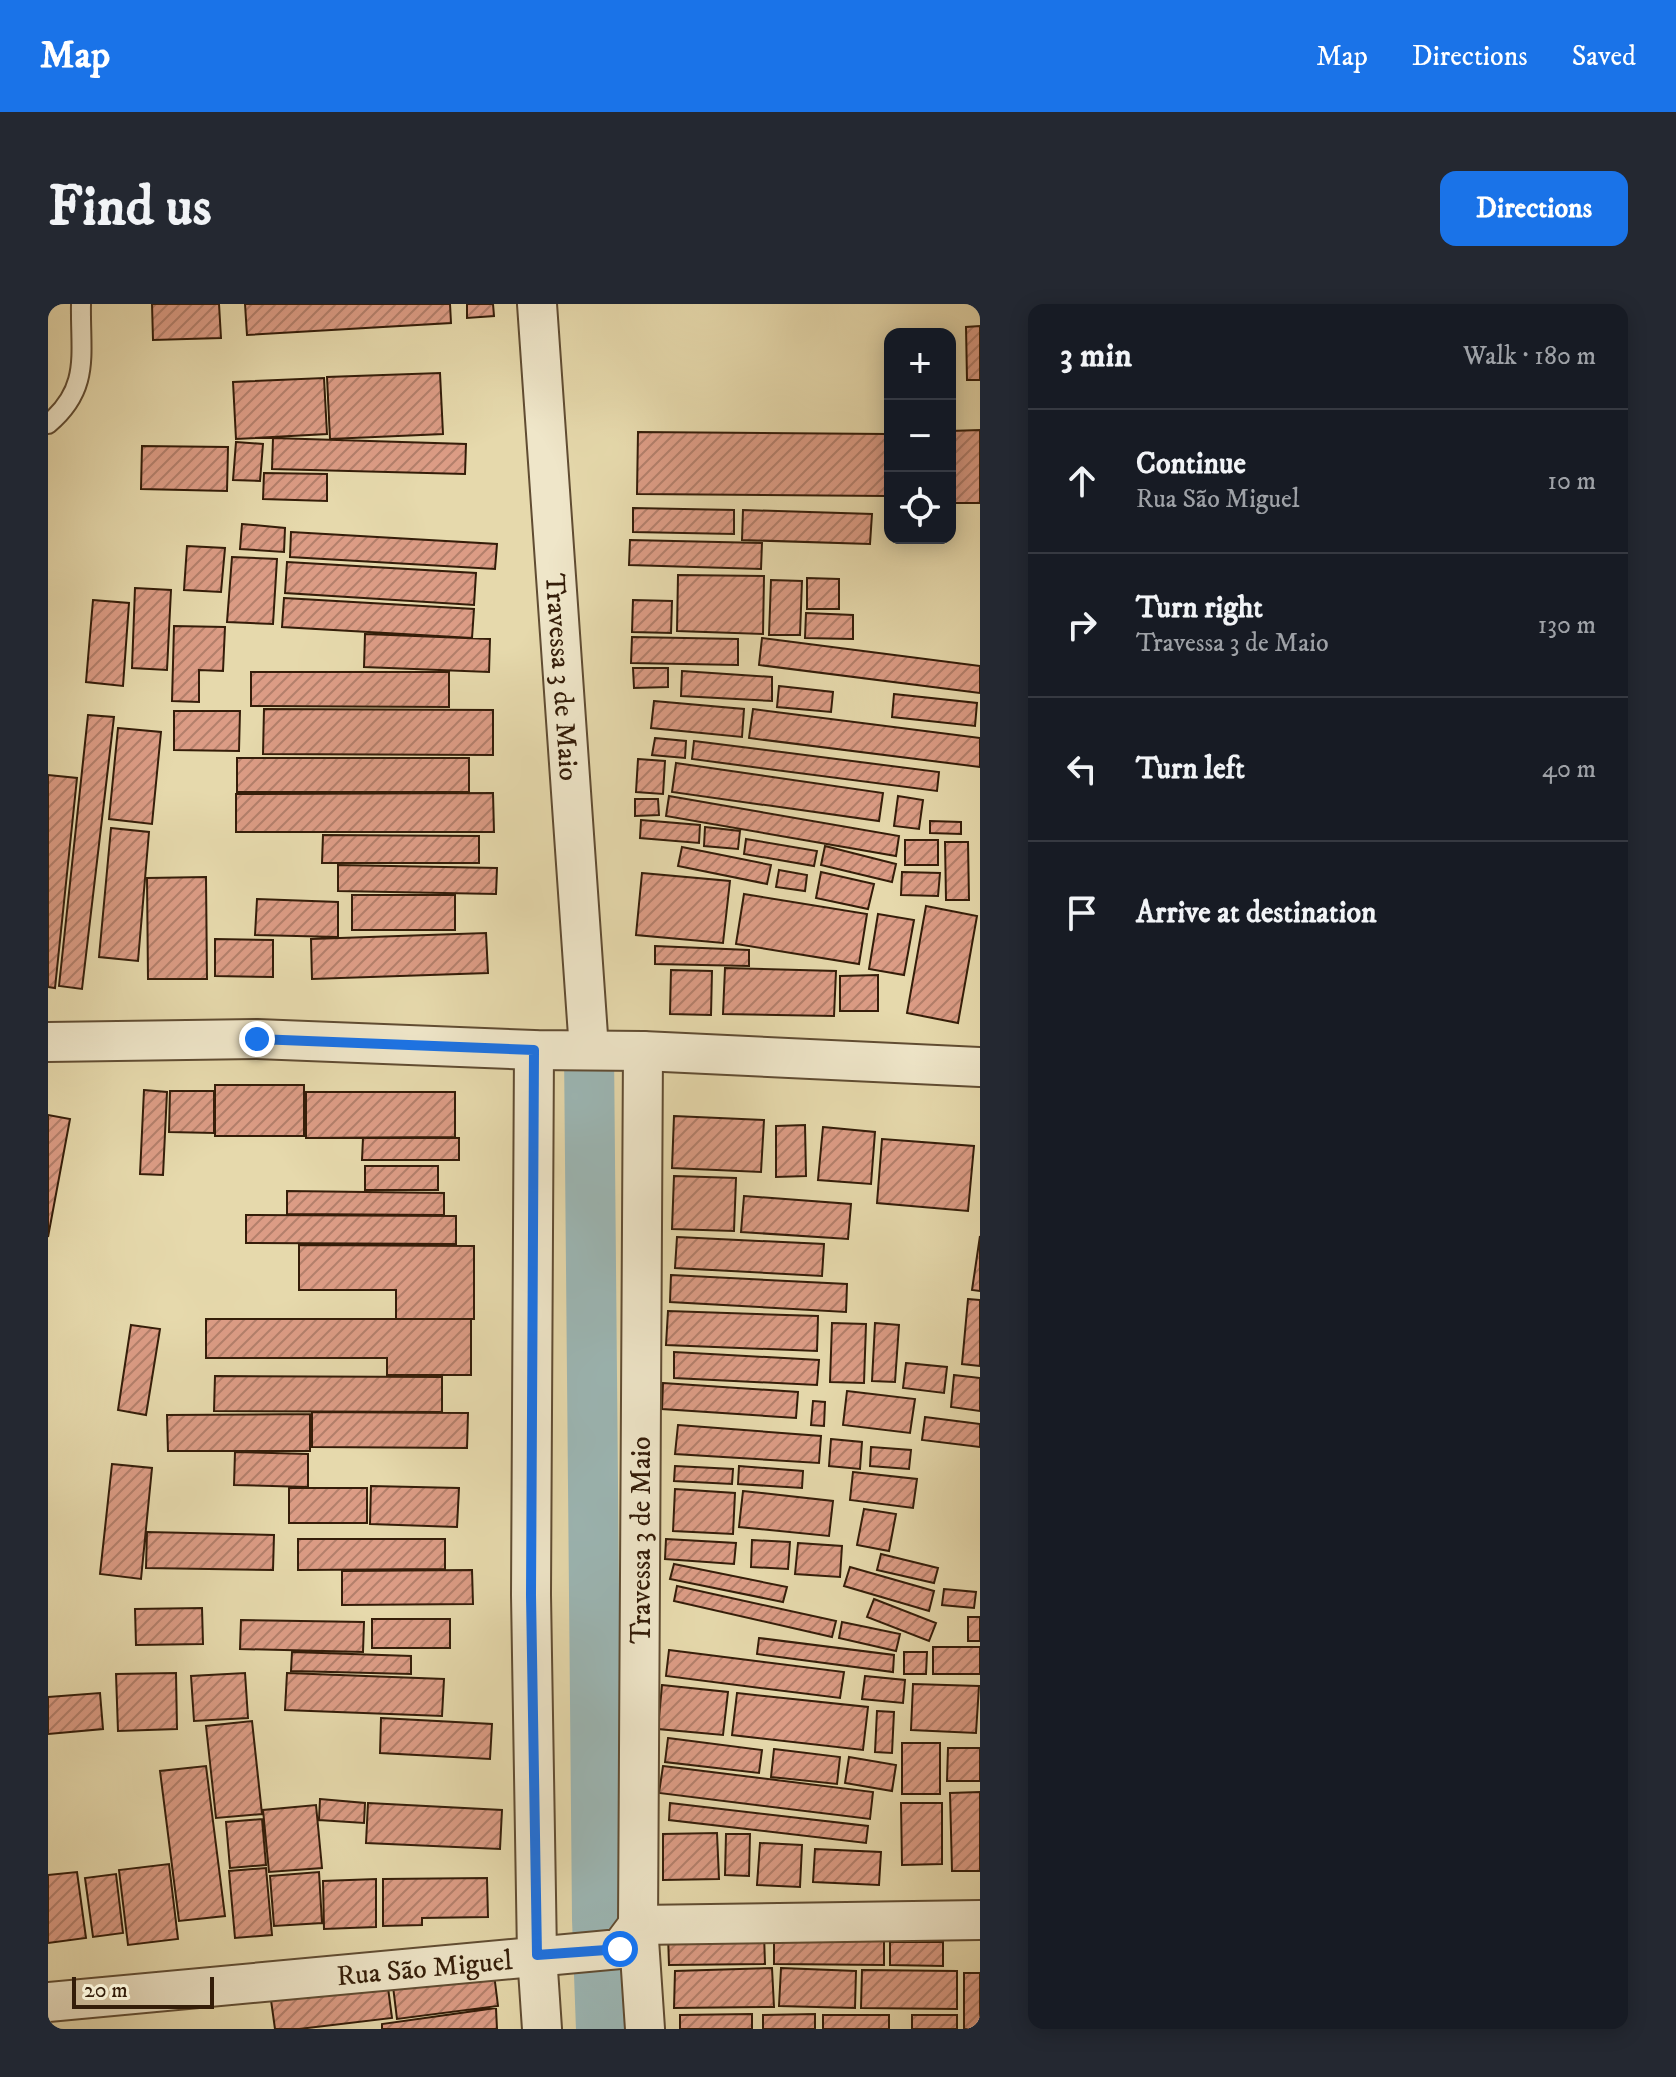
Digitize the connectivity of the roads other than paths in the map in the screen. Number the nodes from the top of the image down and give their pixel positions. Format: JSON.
{"nodes":[{"id":1,"x":81,"y":304,"type":"edge"},
{"id":2,"x":537,"y":304,"type":"edge"},
{"id":3,"x":48,"y":424,"type":"edge"},
{"id":4,"x":48,"y":1042,"type":"edge"},
{"id":5,"x":534,"y":1050,"type":"junction"},
{"id":6,"x":589,"y":1050,"type":"junction"},
{"id":7,"x":643,"y":1051,"type":"junction"},
{"id":8,"x":980,"y":1067,"type":"edge"},
{"id":9,"x":980,"y":1920,"type":"edge"},
{"id":10,"x":629,"y":1937,"type":"junction"},
{"id":11,"x":537,"y":1955,"type":"junction"},
{"id":12,"x":48,"y":2002,"type":"edge"},
{"id":13,"x":542,"y":2029,"type":"edge"},
{"id":14,"x":645,"y":2029,"type":"edge"}],
"edges":[{"from":1,"to":3,"type":"lane"},
{"from":2,"to":6,"type":"street","name":"Travessa 3 de Maio"},
{"from":4,"to":5,"type":"street"},
{"from":5,"to":6,"type":"street"},
{"from":5,"to":11,"type":"street"},
{"from":6,"to":7,"type":"street"},
{"from":7,"to":8,"type":"street"},
{"from":7,"to":10,"type":"street","name":"Travessa 3 de Maio"},
{"from":9,"to":10,"type":"street","name":"Rua São Miguel"},
{"from":10,"to":11,"type":"street","name":"Rua São Miguel"},
{"from":10,"to":14,"type":"street","name":"Travessa 3 de Maio"},
{"from":11,"to":12,"type":"street","name":"Rua São Miguel"},
{"from":11,"to":13,"type":"street"}]}
